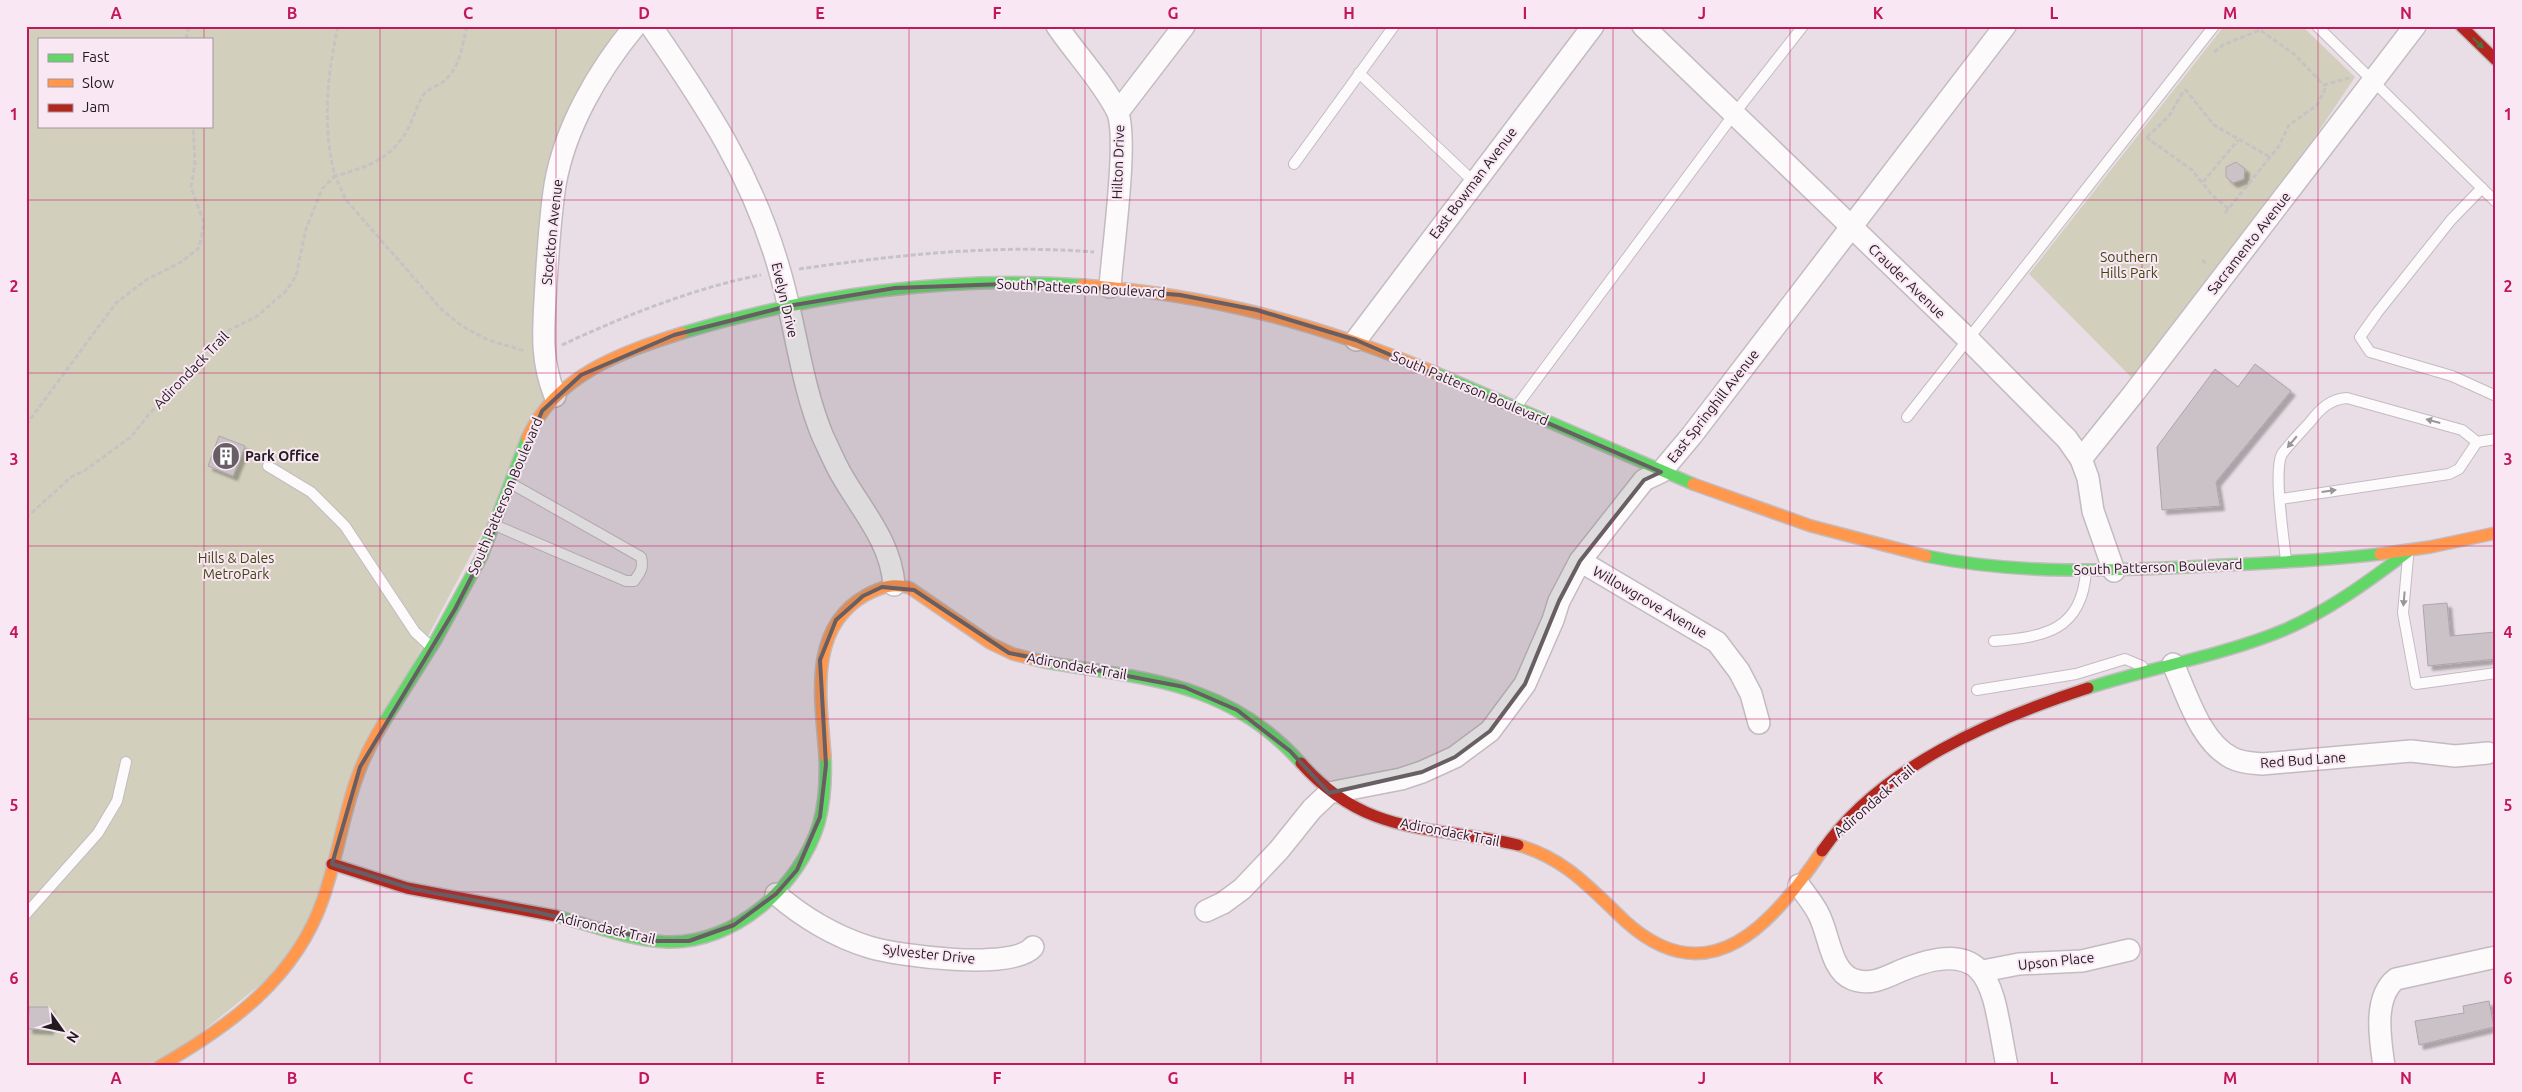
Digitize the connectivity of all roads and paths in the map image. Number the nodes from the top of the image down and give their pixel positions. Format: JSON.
{"nodes":[{"id":1,"x":338,"y":26,"type":"edge"},
{"id":2,"x":467,"y":26,"type":"edge"},
{"id":3,"x":635,"y":26,"type":"edge"},
{"id":4,"x":650,"y":26,"type":"edge"},
{"id":5,"x":1057,"y":26,"type":"edge"},
{"id":6,"x":1184,"y":26,"type":"edge"},
{"id":7,"x":1394,"y":26,"type":"edge"},
{"id":8,"x":1593,"y":26,"type":"edge"},
{"id":9,"x":1643,"y":26,"type":"edge"},
{"id":10,"x":1803,"y":26,"type":"edge"},
{"id":11,"x":2005,"y":26,"type":"edge"},
{"id":12,"x":2214,"y":26,"type":"edge"},
{"id":13,"x":2317,"y":26,"type":"edge"},
{"id":14,"x":2415,"y":26,"type":"edge"},
{"id":15,"x":2460,"y":26,"type":"edge"},
{"id":16,"x":2211,"y":54,"type":"dead end"},
{"id":17,"x":2496,"y":60,"type":"edge"},
{"id":18,"x":1359,"y":74,"type":"junction"},
{"id":19,"x":2366,"y":76,"type":"junction"},
{"id":20,"x":2188,"y":84,"type":"dead end"},
{"id":21,"x":2324,"y":85,"type":"junction"},
{"id":22,"x":2185,"y":89,"type":"junction"},
{"id":23,"x":1118,"y":112,"type":"junction"},
{"id":24,"x":1734,"y":114,"type":"junction"},
{"id":25,"x":2135,"y":126,"type":"junction"},
{"id":26,"x":192,"y":128,"type":"edge"},
{"id":27,"x":2147,"y":137,"type":"junction"},
{"id":28,"x":2238,"y":140,"type":"junction"},
{"id":29,"x":2270,"y":157,"type":"junction"},
{"id":30,"x":1294,"y":164,"type":"dead end"},
{"id":31,"x":335,"y":176,"type":"junction"},
{"id":32,"x":1474,"y":182,"type":"junction"},
{"id":33,"x":2203,"y":182,"type":"junction"},
{"id":34,"x":2482,"y":188,"type":"junction"},
{"id":35,"x":2496,"y":202,"type":"edge"},
{"id":36,"x":2229,"y":209,"type":"junction"},
{"id":37,"x":2226,"y":213,"type":"dead end"},
{"id":38,"x":1851,"y":228,"type":"junction"},
{"id":39,"x":1110,"y":287,"type":"junction"},
{"id":40,"x":788,"y":306,"type":"junction"},
{"id":41,"x":1968,"y":339,"type":"junction"},
{"id":42,"x":1356,"y":340,"type":"junction"},
{"id":43,"x":544,"y":353,"type":"junction"},
{"id":44,"x":555,"y":396,"type":"junction"},
{"id":45,"x":2496,"y":396,"type":"edge"},
{"id":46,"x":1515,"y":408,"type":"junction"},
{"id":47,"x":1908,"y":417,"type":"dead end"},
{"id":48,"x":26,"y":425,"type":"edge"},
{"id":49,"x":2496,"y":439,"type":"edge"},
{"id":50,"x":2477,"y":442,"type":"junction"},
{"id":51,"x":2081,"y":459,"type":"junction"},
{"id":52,"x":268,"y":466,"type":"dead end"},
{"id":53,"x":1661,"y":472,"type":"junction"},
{"id":54,"x":511,"y":484,"type":"junction"},
{"id":55,"x":2281,"y":498,"type":"junction"},
{"id":56,"x":26,"y":518,"type":"edge"},
{"id":57,"x":495,"y":525,"type":"junction"},
{"id":58,"x":2496,"y":533,"type":"edge"},
{"id":59,"x":2409,"y":551,"type":"junction"},
{"id":60,"x":1580,"y":561,"type":"junction"},
{"id":61,"x":2286,"y":562,"type":"junction"},
{"id":62,"x":2086,"y":571,"type":"junction"},
{"id":63,"x":2114,"y":571,"type":"junction"},
{"id":64,"x":894,"y":585,"type":"junction"},
{"id":65,"x":1994,"y":641,"type":"dead end"},
{"id":66,"x":432,"y":647,"type":"junction"},
{"id":67,"x":2173,"y":664,"type":"junction"},
{"id":68,"x":2146,"y":670,"type":"junction"},
{"id":69,"x":2496,"y":673,"type":"edge"},
{"id":70,"x":1977,"y":690,"type":"dead end"},
{"id":71,"x":1759,"y":723,"type":"dead end"},
{"id":72,"x":2488,"y":753,"type":"dead end"},
{"id":73,"x":126,"y":762,"type":"dead end"},
{"id":74,"x":1329,"y":793,"type":"junction"},
{"id":75,"x":332,"y":864,"type":"junction"},
{"id":76,"x":1799,"y":885,"type":"junction"},
{"id":77,"x":776,"y":894,"type":"junction"},
{"id":78,"x":1206,"y":911,"type":"dead end"},
{"id":79,"x":26,"y":914,"type":"edge"},
{"id":80,"x":1033,"y":947,"type":"dead end"},
{"id":81,"x":2129,"y":950,"type":"dead end"},
{"id":82,"x":2496,"y":957,"type":"edge"},
{"id":83,"x":1983,"y":972,"type":"junction"},
{"id":84,"x":160,"y":1066,"type":"edge"},
{"id":85,"x":2007,"y":1066,"type":"edge"},
{"id":86,"x":2384,"y":1066,"type":"edge"}],
"edges":[{"from":1,"to":31,"type":"path"},
{"from":2,"to":31,"type":"path"},
{"from":3,"to":43,"type":"street","name":"Stockton Avenue"},
{"from":4,"to":40,"type":"street","name":"Evelyn Drive"},
{"from":5,"to":23,"type":"street","name":"Hilton Drive"},
{"from":6,"to":23,"type":"street"},
{"from":7,"to":18,"type":"lane"},
{"from":8,"to":32,"type":"street","name":"East Bowman Avenue"},
{"from":9,"to":24,"type":"street","name":"Crauder Avenue"},
{"from":10,"to":24,"type":"lane"},
{"from":11,"to":38,"type":"street","name":"East Springhill Avenue"},
{"from":12,"to":25,"type":"lane"},
{"from":13,"to":19,"type":"lane"},
{"from":14,"to":19,"type":"street","name":"Sacramento Avenue"},
{"from":15,"to":17,"type":"street","one_way":true},
{"from":16,"to":21,"type":"path"},
{"from":18,"to":30,"type":"lane"},
{"from":18,"to":32,"type":"lane"},
{"from":19,"to":21,"type":"path"},
{"from":19,"to":34,"type":"lane"},
{"from":19,"to":51,"type":"street","name":"Sacramento Avenue"},
{"from":20,"to":22,"type":"path"},
{"from":21,"to":29,"type":"path"},
{"from":22,"to":27,"type":"path"},
{"from":22,"to":28,"type":"path"},
{"from":23,"to":39,"type":"street","name":"Hilton Drive"},
{"from":24,"to":38,"type":"street","name":"Crauder Avenue"},
{"from":24,"to":46,"type":"lane"},
{"from":25,"to":27,"type":"path"},
{"from":25,"to":41,"type":"lane"},
{"from":26,"to":48,"type":"path"},
{"from":27,"to":33,"type":"path"},
{"from":28,"to":29,"type":"path"},
{"from":28,"to":33,"type":"path"},
{"from":29,"to":36,"type":"path"},
{"from":31,"to":43,"type":"path"},
{"from":31,"to":56,"type":"path","name":"Adirondack Trail"},
{"from":32,"to":42,"type":"street","name":"East Bowman Avenue"},
{"from":33,"to":36,"type":"path"},
{"from":34,"to":35,"type":"lane"},
{"from":34,"to":45,"type":"lane"},
{"from":36,"to":37,"type":"path"},
{"from":38,"to":41,"type":"street","name":"Crauder Avenue"},
{"from":38,"to":53,"type":"street","name":"East Springhill Avenue"},
{"from":39,"to":40,"type":"street","name":"South Patterson Boulevard"},
{"from":39,"to":42,"type":"street","name":"South Patterson Boulevard"},
{"from":40,"to":44,"type":"street","name":"South Patterson Boulevard"},
{"from":40,"to":64,"type":"street","name":"Evelyn Drive"},
{"from":41,"to":47,"type":"lane"},
{"from":41,"to":51,"type":"street","name":"Crauder Avenue"},
{"from":42,"to":46,"type":"street","name":"South Patterson Boulevard"},
{"from":43,"to":44,"type":"street","name":"Stockton Avenue"},
{"from":44,"to":54,"type":"street","name":"South Patterson Boulevard"},
{"from":46,"to":53,"type":"street","name":"South Patterson Boulevard"},
{"from":49,"to":50,"type":"lane"},
{"from":55,"to":50,"type":"lane","one_way":true},
{"from":50,"to":55,"type":"lane","one_way":true},
{"from":51,"to":63,"type":"street","name":"Crauder Avenue"},
{"from":52,"to":66,"type":"lane"},
{"from":53,"to":60,"type":"street","name":"East Springhill Avenue"},
{"from":53,"to":62,"type":"street","name":"South Patterson Boulevard"},
{"from":54,"to":57,"type":"street","name":"South Patterson Boulevard"},
{"from":54,"to":57,"type":"lane"},
{"from":55,"to":61,"type":"lane"},
{"from":57,"to":66,"type":"street","name":"South Patterson Boulevard"},
{"from":58,"to":59,"type":"street","name":"South Patterson Boulevard"},
{"from":59,"to":61,"type":"street","name":"South Patterson Boulevard"},
{"from":59,"to":67,"type":"street","name":"Adirondack Trail"},
{"from":59,"to":69,"type":"lane","one_way":true},
{"from":60,"to":71,"type":"street","name":"Willowgrove Avenue"},
{"from":60,"to":74,"type":"street","name":"East Springhill Avenue"},
{"from":61,"to":63,"type":"street","name":"South Patterson Boulevard"},
{"from":62,"to":63,"type":"street","name":"South Patterson Boulevard"},
{"from":62,"to":65,"type":"lane"},
{"from":64,"to":74,"type":"street","name":"Adirondack Trail"},
{"from":64,"to":77,"type":"street","name":"Adirondack Trail"},
{"from":66,"to":75,"type":"street","name":"South Patterson Boulevard"},
{"from":67,"to":68,"type":"street","name":"Adirondack Trail"},
{"from":67,"to":72,"type":"street","name":"Red Bud Lane"},
{"from":68,"to":70,"type":"lane"},
{"from":68,"to":76,"type":"street","name":"Adirondack Trail"},
{"from":73,"to":79,"type":"lane"},
{"from":74,"to":76,"type":"street","name":"Adirondack Trail"},
{"from":74,"to":78,"type":"street"},
{"from":75,"to":77,"type":"street","name":"Adirondack Trail"},
{"from":75,"to":84,"type":"street","name":"South Patterson Boulevard"},
{"from":76,"to":83,"type":"street"},
{"from":77,"to":80,"type":"street","name":"Sylvester Drive"},
{"from":81,"to":83,"type":"street","name":"Upson Place"},
{"from":82,"to":86,"type":"street"},
{"from":83,"to":85,"type":"street"}]}
